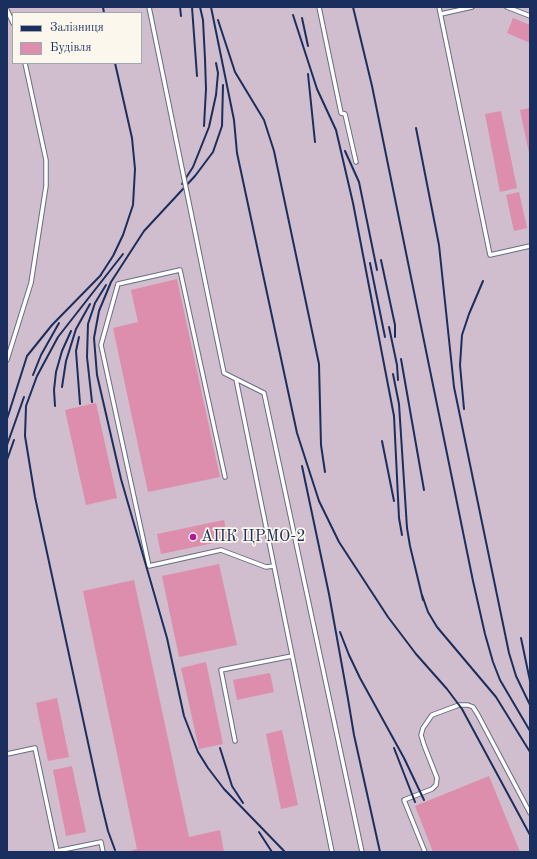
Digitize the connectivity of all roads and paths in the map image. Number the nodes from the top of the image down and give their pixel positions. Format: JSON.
{"nodes":[{"id":1,"x":149,"y":7,"type":"edge"},
{"id":2,"x":319,"y":7,"type":"edge"},
{"id":3,"x":439,"y":7,"type":"edge"},
{"id":4,"x":472,"y":7,"type":"edge"},
{"id":5,"x":507,"y":7,"type":"edge"},
{"id":6,"x":7,"y":10,"type":"edge"},
{"id":7,"x":441,"y":14,"type":"junction"},
{"id":8,"x":530,"y":16,"type":"edge"},
{"id":9,"x":12,"y":21,"type":"edge"},
{"id":10,"x":25,"y":64,"type":"edge"},
{"id":11,"x":356,"y":162,"type":"dead end"},
{"id":12,"x":530,"y":246,"type":"edge"},
{"id":13,"x":7,"y":360,"type":"edge"},
{"id":14,"x":236,"y":379,"type":"junction"},
{"id":15,"x":225,"y":477,"type":"dead end"},
{"id":16,"x":274,"y":566,"type":"junction"},
{"id":17,"x":292,"y":656,"type":"junction"},
{"id":18,"x":235,"y":741,"type":"dead end"},
{"id":19,"x":7,"y":754,"type":"edge"},
{"id":20,"x":530,"y":813,"type":"edge"},
{"id":21,"x":103,"y":852,"type":"edge"},
{"id":22,"x":332,"y":852,"type":"edge"},
{"id":23,"x":362,"y":852,"type":"edge"},
{"id":24,"x":425,"y":852,"type":"edge"}],
"edges":[{"from":1,"to":14,"type":"lane","bridge":true},
{"from":2,"to":11,"type":"lane"},
{"from":3,"to":7,"type":"lane"},
{"from":4,"to":7,"type":"lane"},
{"from":5,"to":8,"type":"lane"},
{"from":6,"to":9,"type":"lane"},
{"from":7,"to":12,"type":"lane"},
{"from":10,"to":13,"type":"lane"},
{"from":14,"to":16,"type":"lane"},
{"from":14,"to":23,"type":"lane"},
{"from":15,"to":16,"type":"lane"},
{"from":16,"to":17,"type":"lane"},
{"from":17,"to":18,"type":"lane"},
{"from":17,"to":22,"type":"lane"},
{"from":19,"to":21,"type":"lane"},
{"from":20,"to":24,"type":"lane"}]}
